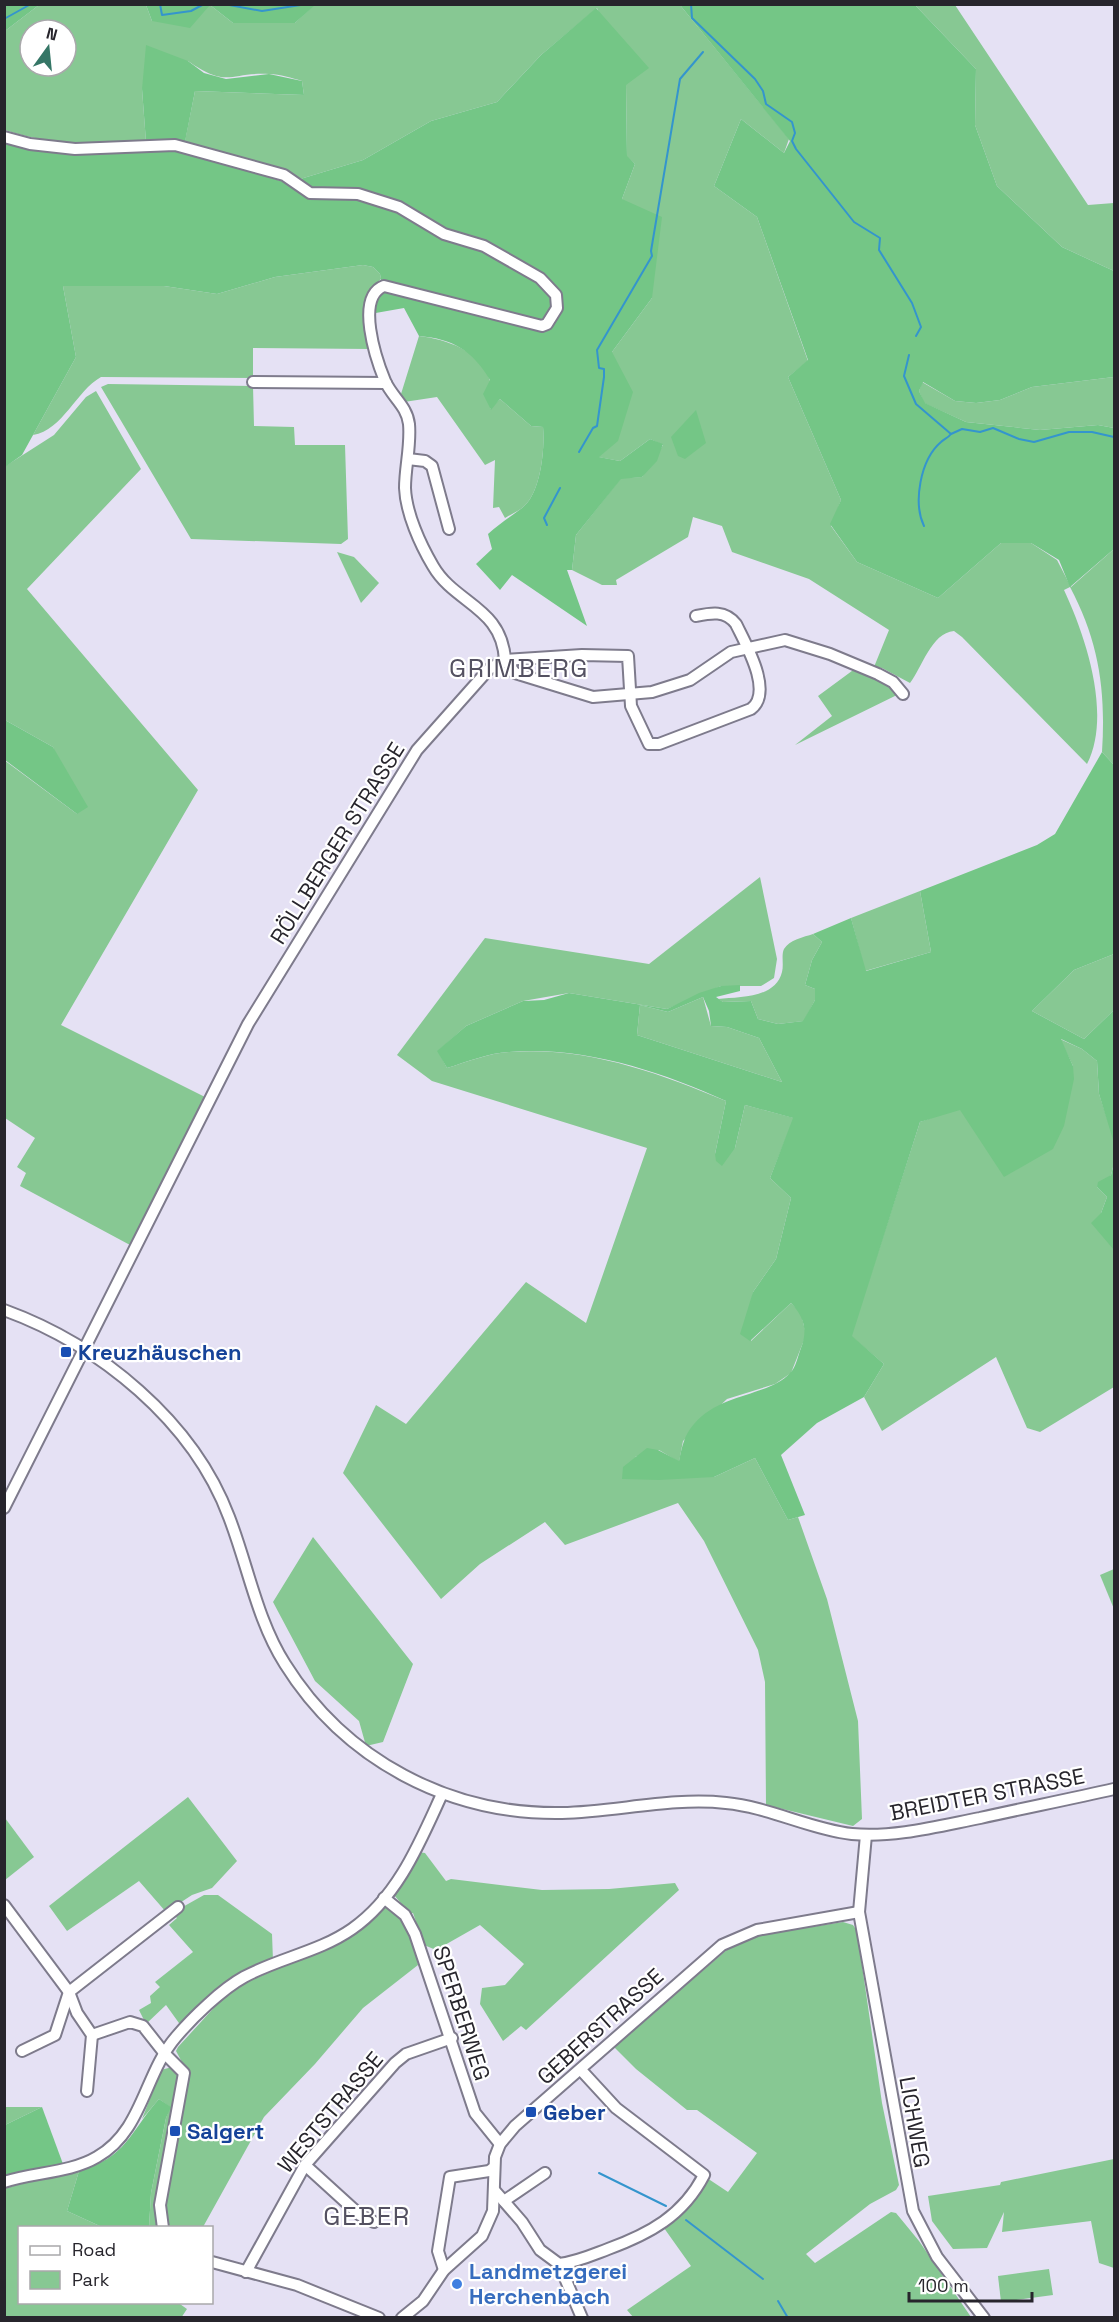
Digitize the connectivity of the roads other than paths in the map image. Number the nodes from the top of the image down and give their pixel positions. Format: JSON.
{"nodes":[{"id":1,"x":4,"y":137,"type":"edge"},
{"id":2,"x":253,"y":382,"type":"dead end"},
{"id":3,"x":386,"y":383,"type":"junction"},
{"id":4,"x":408,"y":459,"type":"junction"},
{"id":5,"x":449,"y":529,"type":"dead end"},
{"id":6,"x":696,"y":616,"type":"dead end"},
{"id":7,"x":747,"y":647,"type":"junction"},
{"id":8,"x":505,"y":660,"type":"junction"},
{"id":9,"x":903,"y":693,"type":"dead end"},
{"id":10,"x":630,"y":694,"type":"junction"},
{"id":11,"x":4,"y":1310,"type":"edge"},
{"id":12,"x":85,"y":1352,"type":"junction"},
{"id":13,"x":4,"y":1508,"type":"edge"},
{"id":14,"x":1114,"y":1789,"type":"edge"},
{"id":15,"x":442,"y":1794,"type":"junction"},
{"id":16,"x":866,"y":1834,"type":"junction"},
{"id":17,"x":384,"y":1898,"type":"junction"},
{"id":18,"x":4,"y":1905,"type":"edge"},
{"id":19,"x":178,"y":1907,"type":"dead end"},
{"id":20,"x":859,"y":1912,"type":"junction"},
{"id":21,"x":69,"y":1992,"type":"junction"},
{"id":22,"x":92,"y":2035,"type":"junction"},
{"id":23,"x":452,"y":2038,"type":"junction"},
{"id":24,"x":22,"y":2051,"type":"dead end"},
{"id":25,"x":165,"y":2054,"type":"junction"},
{"id":26,"x":581,"y":2070,"type":"junction"},
{"id":27,"x":87,"y":2091,"type":"dead end"},
{"id":28,"x":500,"y":2144,"type":"junction"},
{"id":29,"x":305,"y":2165,"type":"junction"},
{"id":30,"x":493,"y":2168,"type":"junction"},
{"id":31,"x":544,"y":2173,"type":"dead end"},
{"id":32,"x":4,"y":2182,"type":"edge"},
{"id":33,"x":495,"y":2191,"type":"junction"},
{"id":34,"x":504,"y":2201,"type":"junction"},
{"id":35,"x":374,"y":2222,"type":"dead end"},
{"id":36,"x":163,"y":2226,"type":"edge"},
{"id":37,"x":213,"y":2262,"type":"edge"},
{"id":38,"x":559,"y":2264,"type":"junction"},
{"id":39,"x":444,"y":2270,"type":"junction"},
{"id":40,"x":246,"y":2272,"type":"junction"},
{"id":41,"x":379,"y":2318,"type":"edge"},
{"id":42,"x":402,"y":2318,"type":"edge"},
{"id":43,"x":582,"y":2318,"type":"edge"},
{"id":44,"x":984,"y":2318,"type":"edge"}],
"edges":[{"from":1,"to":3,"type":"street"},
{"from":2,"to":3,"type":"street"},
{"from":3,"to":4,"type":"street"},
{"from":4,"to":5,"type":"street"},
{"from":4,"to":8,"type":"street"},
{"from":6,"to":7,"type":"street"},
{"from":7,"to":9,"type":"street"},
{"from":7,"to":10,"type":"street"},
{"from":7,"to":10,"type":"street"},
{"from":8,"to":10,"type":"street"},
{"from":8,"to":10,"type":"street"},
{"from":8,"to":12,"type":"street","name":"RÖLLBERGER STRASSE"},
{"from":11,"to":12,"type":"street"},
{"from":12,"to":13,"type":"street","name":"RÖLLBERGER STRASSE"},
{"from":12,"to":15,"type":"street","name":"BREIDTER STRASSE"},
{"from":14,"to":16,"type":"street","name":"BREIDTER STRASSE"},
{"from":15,"to":16,"type":"street","name":"BREIDTER STRASSE"},
{"from":15,"to":17,"type":"street"},
{"from":16,"to":20,"type":"street"},
{"from":17,"to":23,"type":"street","name":"SPERBERWEG"},
{"from":17,"to":25,"type":"street"},
{"from":18,"to":21,"type":"street"},
{"from":19,"to":21,"type":"street"},
{"from":20,"to":26,"type":"street","name":"GEBERSTRASSE"},
{"from":20,"to":44,"type":"street","name":"LICHWEG"},
{"from":21,"to":22,"type":"street"},
{"from":21,"to":24,"type":"street"},
{"from":22,"to":25,"type":"street"},
{"from":22,"to":27,"type":"street"},
{"from":23,"to":28,"type":"street","name":"SPERBERWEG"},
{"from":23,"to":29,"type":"street","name":"WESTSTRASSE"},
{"from":25,"to":32,"type":"street"},
{"from":25,"to":36,"type":"street"},
{"from":26,"to":28,"type":"street","name":"GEBERSTRASSE"},
{"from":26,"to":38,"type":"street"},
{"from":28,"to":30,"type":"street","name":"GEBERSTRASSE"},
{"from":29,"to":35,"type":"street"},
{"from":29,"to":40,"type":"street","name":"WESTSTRASSE"},
{"from":30,"to":33,"type":"street","name":"GEBERSTRASSE"},
{"from":30,"to":39,"type":"street"},
{"from":31,"to":34,"type":"street"},
{"from":33,"to":34,"type":"street"},
{"from":33,"to":39,"type":"street","name":"GEBERSTRASSE"},
{"from":34,"to":38,"type":"street"},
{"from":37,"to":40,"type":"street"},
{"from":38,"to":43,"type":"street"},
{"from":39,"to":42,"type":"street","name":"GEBERSTRASSE"},
{"from":40,"to":41,"type":"street"}]}
